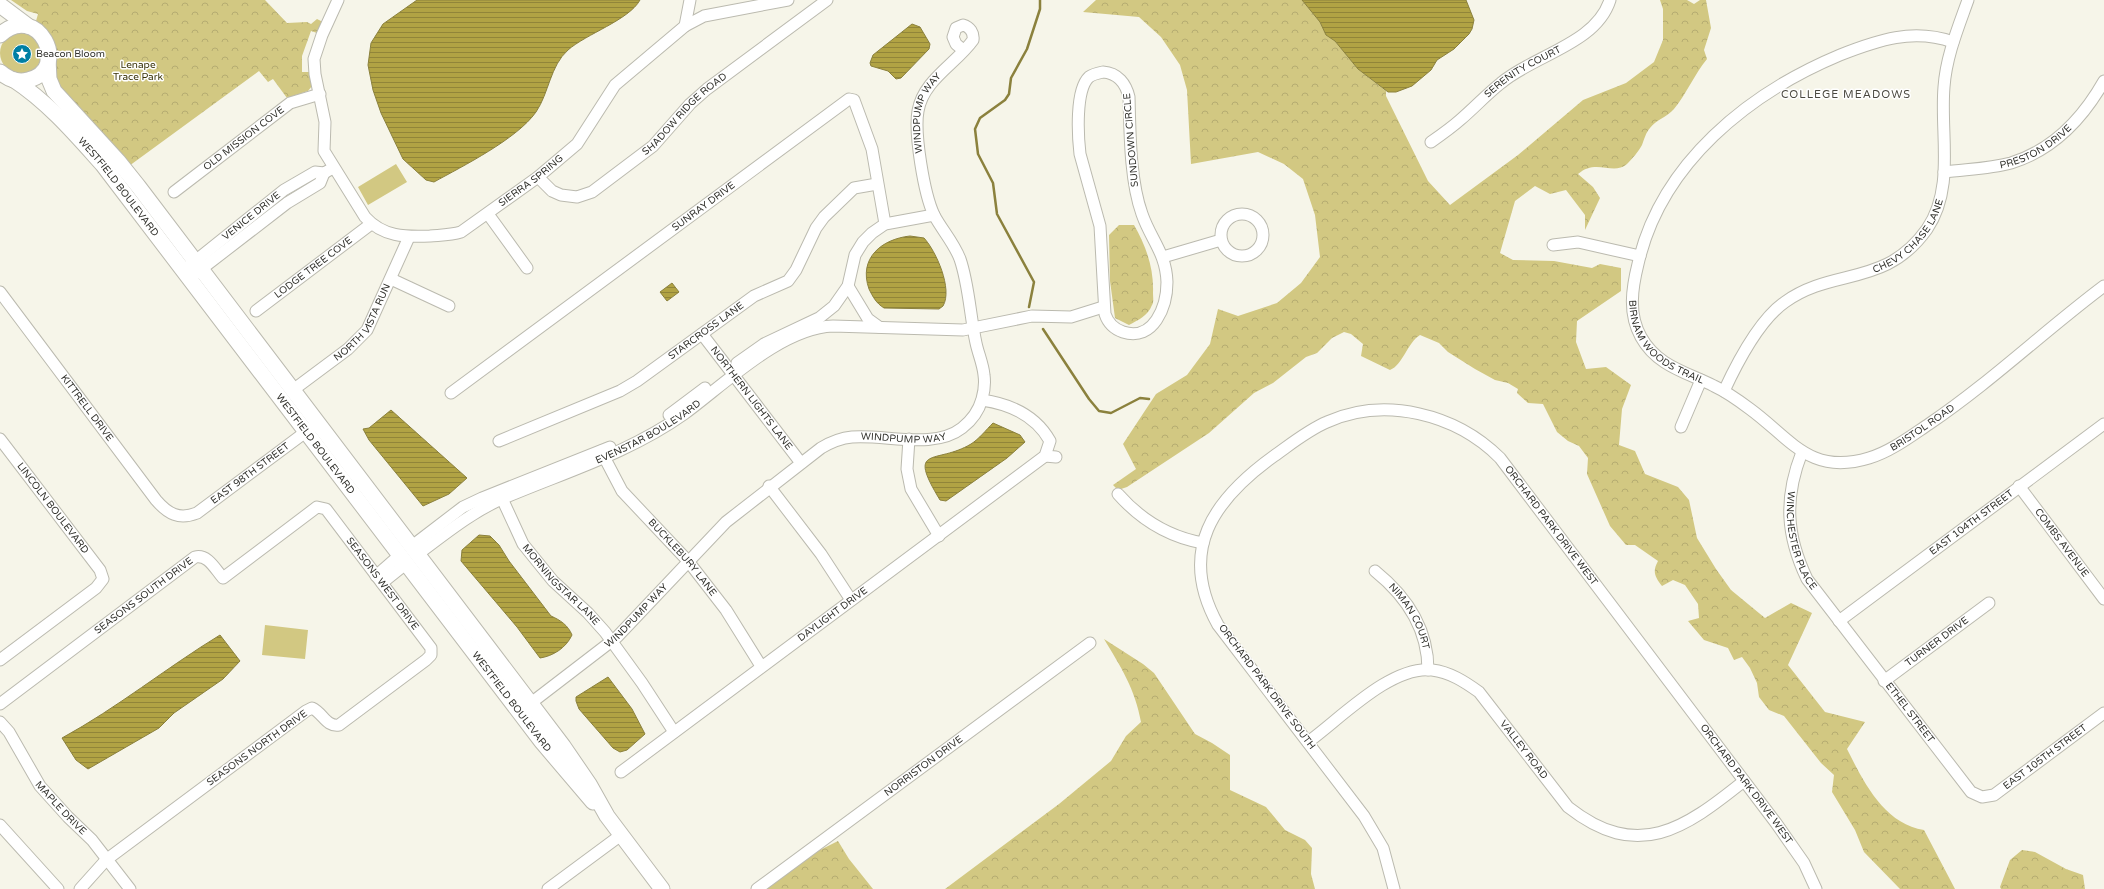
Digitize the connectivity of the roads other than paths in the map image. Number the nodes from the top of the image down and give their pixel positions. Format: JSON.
{"nodes":[{"id":1,"x":690,"y":0,"type":"edge"},
{"id":2,"x":788,"y":0,"type":"edge"},
{"id":3,"x":827,"y":0,"type":"edge"},
{"id":4,"x":1610,"y":0,"type":"edge"},
{"id":5,"x":1968,"y":0,"type":"edge"},
{"id":6,"x":337,"y":1,"type":"edge"},
{"id":7,"x":0,"y":5,"type":"edge"},
{"id":8,"x":28,"y":26,"type":"junction"},
{"id":9,"x":685,"y":26,"type":"junction"},
{"id":10,"x":0,"y":35,"type":"edge"},
{"id":11,"x":1953,"y":42,"type":"junction"},
{"id":12,"x":963,"y":50,"type":"dead end"},
{"id":13,"x":48,"y":59,"type":"junction"},
{"id":14,"x":5,"y":76,"type":"edge"},
{"id":15,"x":2104,"y":82,"type":"edge"},
{"id":16,"x":320,"y":94,"type":"junction"},
{"id":17,"x":1431,"y":142,"type":"dead end"},
{"id":18,"x":329,"y":170,"type":"junction"},
{"id":19,"x":1944,"y":172,"type":"junction"},
{"id":20,"x":538,"y":177,"type":"junction"},
{"id":21,"x":877,"y":184,"type":"junction"},
{"id":22,"x":174,"y":192,"type":"dead end"},
{"id":23,"x":488,"y":214,"type":"junction"},
{"id":24,"x":934,"y":215,"type":"junction"},
{"id":25,"x":371,"y":224,"type":"junction"},
{"id":26,"x":885,"y":224,"type":"junction"},
{"id":27,"x":409,"y":237,"type":"junction"},
{"id":28,"x":1221,"y":240,"type":"dead end"},
{"id":29,"x":1553,"y":245,"type":"dead end"},
{"id":30,"x":1640,"y":256,"type":"junction"},
{"id":31,"x":1164,"y":257,"type":"junction"},
{"id":32,"x":527,"y":268,"type":"dead end"},
{"id":33,"x":192,"y":269,"type":"junction"},
{"id":34,"x":391,"y":279,"type":"junction"},
{"id":35,"x":848,"y":286,"type":"junction"},
{"id":36,"x":2104,"y":286,"type":"edge"},
{"id":37,"x":0,"y":292,"type":"edge"},
{"id":38,"x":449,"y":306,"type":"dead end"},
{"id":39,"x":1103,"y":307,"type":"junction"},
{"id":40,"x":256,"y":311,"type":"dead end"},
{"id":41,"x":879,"y":327,"type":"junction"},
{"id":42,"x":974,"y":329,"type":"junction"},
{"id":43,"x":702,"y":334,"type":"junction"},
{"id":44,"x":732,"y":372,"type":"junction"},
{"id":45,"x":1701,"y":380,"type":"junction"},
{"id":46,"x":293,"y":390,"type":"junction"},
{"id":47,"x":1724,"y":391,"type":"junction"},
{"id":48,"x":451,"y":393,"type":"dead end"},
{"id":49,"x":982,"y":400,"type":"junction"},
{"id":50,"x":2104,"y":424,"type":"edge"},
{"id":51,"x":312,"y":427,"type":"junction"},
{"id":52,"x":1681,"y":427,"type":"dead end"},
{"id":53,"x":909,"y":438,"type":"junction"},
{"id":54,"x":0,"y":439,"type":"edge"},
{"id":55,"x":499,"y":441,"type":"dead end"},
{"id":56,"x":1802,"y":452,"type":"junction"},
{"id":57,"x":602,"y":454,"type":"junction"},
{"id":58,"x":801,"y":463,"type":"junction"},
{"id":59,"x":770,"y":486,"type":"junction"},
{"id":60,"x":2019,"y":486,"type":"junction"},
{"id":61,"x":1118,"y":494,"type":"dead end"},
{"id":62,"x":500,"y":495,"type":"junction"},
{"id":63,"x":326,"y":509,"type":"joint"},
{"id":64,"x":179,"y":516,"type":"joint"},
{"id":65,"x":939,"y":536,"type":"junction"},
{"id":66,"x":1203,"y":543,"type":"junction"},
{"id":67,"x":409,"y":555,"type":"junction"},
{"id":68,"x":688,"y":561,"type":"junction"},
{"id":69,"x":1375,"y":571,"type":"dead end"},
{"id":70,"x":379,"y":579,"type":"junction"},
{"id":71,"x":2104,"y":599,"type":"edge"},
{"id":72,"x":851,"y":600,"type":"junction"},
{"id":73,"x":1989,"y":603,"type":"dead end"},
{"id":74,"x":1839,"y":621,"type":"junction"},
{"id":75,"x":612,"y":641,"type":"junction"},
{"id":76,"x":1090,"y":643,"type":"dead end"},
{"id":77,"x":0,"y":660,"type":"edge"},
{"id":78,"x":426,"y":660,"type":"joint"},
{"id":79,"x":761,"y":666,"type":"junction"},
{"id":80,"x":1428,"y":670,"type":"junction"},
{"id":81,"x":1884,"y":680,"type":"junction"},
{"id":82,"x":531,"y":703,"type":"junction"},
{"id":83,"x":0,"y":704,"type":"edge"},
{"id":84,"x":2104,"y":713,"type":"edge"},
{"id":85,"x":0,"y":722,"type":"edge"},
{"id":86,"x":674,"y":732,"type":"junction"},
{"id":87,"x":1308,"y":742,"type":"junction"},
{"id":88,"x":621,"y":772,"type":"dead end"},
{"id":89,"x":1744,"y":781,"type":"junction"},
{"id":90,"x":1985,"y":797,"type":"joint"},
{"id":91,"x":607,"y":816,"type":"junction"},
{"id":92,"x":0,"y":825,"type":"edge"},
{"id":93,"x":621,"y":835,"type":"junction"},
{"id":94,"x":106,"y":860,"type":"junction"},
{"id":95,"x":58,"y":889,"type":"edge"},
{"id":96,"x":80,"y":889,"type":"edge"},
{"id":97,"x":130,"y":889,"type":"edge"},
{"id":98,"x":548,"y":889,"type":"edge"},
{"id":99,"x":662,"y":889,"type":"edge"},
{"id":100,"x":757,"y":889,"type":"edge"},
{"id":101,"x":1394,"y":889,"type":"edge"},
{"id":102,"x":1816,"y":889,"type":"edge"}],
"edges":[{"from":1,"to":9,"type":"street"},
{"from":2,"to":9,"type":"street","name":"SIERRA SPRING"},
{"from":3,"to":20,"type":"street","name":"SHADOW RIDGE ROAD"},
{"from":4,"to":17,"type":"street","name":"SERENITY COURT"},
{"from":5,"to":11,"type":"street","name":"CHEVY CHASE LANE"},
{"from":6,"to":16,"type":"street","name":"SIERRA SPRING"},
{"from":7,"to":8,"type":"main road"},
{"from":8,"to":10,"type":"main road"},
{"from":8,"to":13,"type":"main road","name":"WESTFIELD BOULEVARD"},
{"from":9,"to":20,"type":"street","name":"SIERRA SPRING"},
{"from":11,"to":19,"type":"street","name":"CHEVY CHASE LANE"},
{"from":11,"to":30,"type":"street","name":"BIRNAM WOODS TRAIL"},
{"from":12,"to":24,"type":"street","name":"WINDPUMP WAY"},
{"from":13,"to":14,"type":"main road"},
{"from":13,"to":33,"type":"main road","name":"WESTFIELD BOULEVARD"},
{"from":14,"to":33,"type":"main road","name":"WESTFIELD BOULEVARD"},
{"from":15,"to":19,"type":"street","name":"PRESTON DRIVE"},
{"from":16,"to":18,"type":"street","name":"SIERRA SPRING"},
{"from":16,"to":22,"type":"street","name":"OLD MISSION COVE"},
{"from":18,"to":25,"type":"street","name":"SIERRA SPRING"},
{"from":18,"to":33,"type":"street","name":"VENICE DRIVE"},
{"from":19,"to":47,"type":"street","name":"CHEVY CHASE LANE"},
{"from":20,"to":23,"type":"street","name":"SIERRA SPRING"},
{"from":21,"to":26,"type":"street","name":"SUNRAY DRIVE"},
{"from":21,"to":43,"type":"street","name":"STARCROSS LANE"},
{"from":21,"to":48,"type":"street","name":"SUNRAY DRIVE"},
{"from":23,"to":27,"type":"street","name":"SIERRA SPRING"},
{"from":23,"to":32,"type":"street"},
{"from":24,"to":26,"type":"street","name":"EVENSTAR BOULEVARD"},
{"from":24,"to":42,"type":"street","name":"WINDPUMP WAY"},
{"from":25,"to":27,"type":"street","name":"SIERRA SPRING"},
{"from":25,"to":40,"type":"street","name":"LODGE TREE COVE"},
{"from":26,"to":35,"type":"street","name":"EVENSTAR BOULEVARD"},
{"from":27,"to":34,"type":"street","name":"NORTH VISTA RUN"},
{"from":28,"to":31,"type":"street"},
{"from":29,"to":30,"type":"street"},
{"from":30,"to":45,"type":"street","name":"BIRNAM WOODS TRAIL"},
{"from":31,"to":39,"type":"street","name":"SUNDOWN CIRCLE"},
{"from":31,"to":39,"type":"street","name":"SUNDOWN CIRCLE"},
{"from":33,"to":46,"type":"main road","name":"WESTFIELD BOULEVARD"},
{"from":33,"to":51,"type":"main road","name":"WESTFIELD BOULEVARD"},
{"from":34,"to":38,"type":"street"},
{"from":34,"to":46,"type":"street","name":"NORTH VISTA RUN"},
{"from":35,"to":41,"type":"street"},
{"from":35,"to":44,"type":"street","name":"EVENSTAR BOULEVARD"},
{"from":36,"to":56,"type":"street","name":"BRISTOL ROAD"},
{"from":37,"to":64,"type":"street","name":"KITTRELL DRIVE"},
{"from":39,"to":42,"type":"street"},
{"from":41,"to":42,"type":"street","name":"EVENSTAR BOULEVARD"},
{"from":41,"to":44,"type":"street","name":"EVENSTAR BOULEVARD"},
{"from":42,"to":49,"type":"street","name":"WINDPUMP WAY"},
{"from":43,"to":44,"type":"street","name":"NORTHERN LIGHTS LANE"},
{"from":43,"to":55,"type":"street","name":"STARCROSS LANE"},
{"from":44,"to":57,"type":"street","name":"EVENSTAR BOULEVARD"},
{"from":44,"to":58,"type":"street","name":"NORTHERN LIGHTS LANE"},
{"from":45,"to":47,"type":"street","name":"BIRNAM WOODS TRAIL"},
{"from":45,"to":52,"type":"street"},
{"from":46,"to":51,"type":"main road","name":"WESTFIELD BOULEVARD"},
{"from":47,"to":56,"type":"street","name":"BRISTOL ROAD"},
{"from":49,"to":53,"type":"street","name":"WINDPUMP WAY"},
{"from":49,"to":65,"type":"street","name":"DAYLIGHT DRIVE"},
{"from":50,"to":60,"type":"street","name":"EAST 104TH STREET"},
{"from":51,"to":64,"type":"street","name":"EAST 98TH STREET"},
{"from":51,"to":67,"type":"main road","name":"WESTFIELD BOULEVARD"},
{"from":53,"to":58,"type":"street","name":"WINDPUMP WAY"},
{"from":53,"to":65,"type":"street"},
{"from":54,"to":77,"type":"street","name":"LINCOLN BOULEVARD"},
{"from":56,"to":74,"type":"street","name":"WINCHESTER PLACE"},
{"from":57,"to":62,"type":"street","name":"EVENSTAR BOULEVARD"},
{"from":57,"to":68,"type":"street","name":"BUCKLEBURY LANE"},
{"from":58,"to":59,"type":"street","name":"WINDPUMP WAY"},
{"from":59,"to":68,"type":"street","name":"WINDPUMP WAY"},
{"from":59,"to":72,"type":"street"},
{"from":60,"to":71,"type":"street","name":"COMBS AVENUE"},
{"from":60,"to":74,"type":"street","name":"EAST 104TH STREET"},
{"from":61,"to":66,"type":"street"},
{"from":62,"to":67,"type":"street","name":"EVENSTAR BOULEVARD"},
{"from":62,"to":75,"type":"street","name":"MORNINGSTAR LANE"},
{"from":63,"to":70,"type":"street","name":"SEASONS WEST DRIVE"},
{"from":63,"to":83,"type":"street","name":"SEASONS SOUTH DRIVE"},
{"from":65,"to":72,"type":"street","name":"DAYLIGHT DRIVE"},
{"from":66,"to":87,"type":"street","name":"ORCHARD PARK DRIVE SOUTH"},
{"from":66,"to":89,"type":"street","name":"ORCHARD PARK DRIVE WEST"},
{"from":67,"to":70,"type":"street","name":"EVENSTAR BOULEVARD"},
{"from":67,"to":82,"type":"main road","name":"WESTFIELD BOULEVARD"},
{"from":67,"to":91,"type":"main road","name":"WESTFIELD BOULEVARD"},
{"from":68,"to":75,"type":"street","name":"WINDPUMP WAY"},
{"from":68,"to":79,"type":"street","name":"BUCKLEBURY LANE"},
{"from":69,"to":80,"type":"street","name":"NIMAN COURT"},
{"from":70,"to":78,"type":"street","name":"SEASONS WEST DRIVE"},
{"from":72,"to":79,"type":"street","name":"DAYLIGHT DRIVE"},
{"from":73,"to":81,"type":"street","name":"TURNER DRIVE"},
{"from":74,"to":81,"type":"street","name":"ETHEL STREET"},
{"from":75,"to":82,"type":"street","name":"WINDPUMP WAY"},
{"from":75,"to":86,"type":"street","name":"MORNINGSTAR LANE"},
{"from":76,"to":100,"type":"street","name":"NORRISTON DRIVE"},
{"from":78,"to":94,"type":"street","name":"SEASONS NORTH DRIVE"},
{"from":79,"to":86,"type":"street","name":"DAYLIGHT DRIVE"},
{"from":80,"to":87,"type":"street","name":"VALLEY ROAD"},
{"from":80,"to":89,"type":"street","name":"VALLEY ROAD"},
{"from":81,"to":90,"type":"street","name":"ETHEL STREET"},
{"from":82,"to":91,"type":"main road","name":"WESTFIELD BOULEVARD"},
{"from":84,"to":90,"type":"street","name":"EAST 105TH STREET"},
{"from":85,"to":94,"type":"street","name":"MAPLE DRIVE"},
{"from":86,"to":88,"type":"street","name":"DAYLIGHT DRIVE"},
{"from":87,"to":101,"type":"street","name":"ORCHARD PARK DRIVE SOUTH"},
{"from":89,"to":102,"type":"street","name":"ORCHARD PARK DRIVE WEST"},
{"from":91,"to":93,"type":"main road","name":"WESTFIELD BOULEVARD"},
{"from":92,"to":95,"type":"street"},
{"from":93,"to":98,"type":"street"},
{"from":93,"to":99,"type":"main road","name":"WESTFIELD BOULEVARD"},
{"from":94,"to":96,"type":"street"},
{"from":94,"to":97,"type":"street","name":"MAPLE DRIVE"}]}
